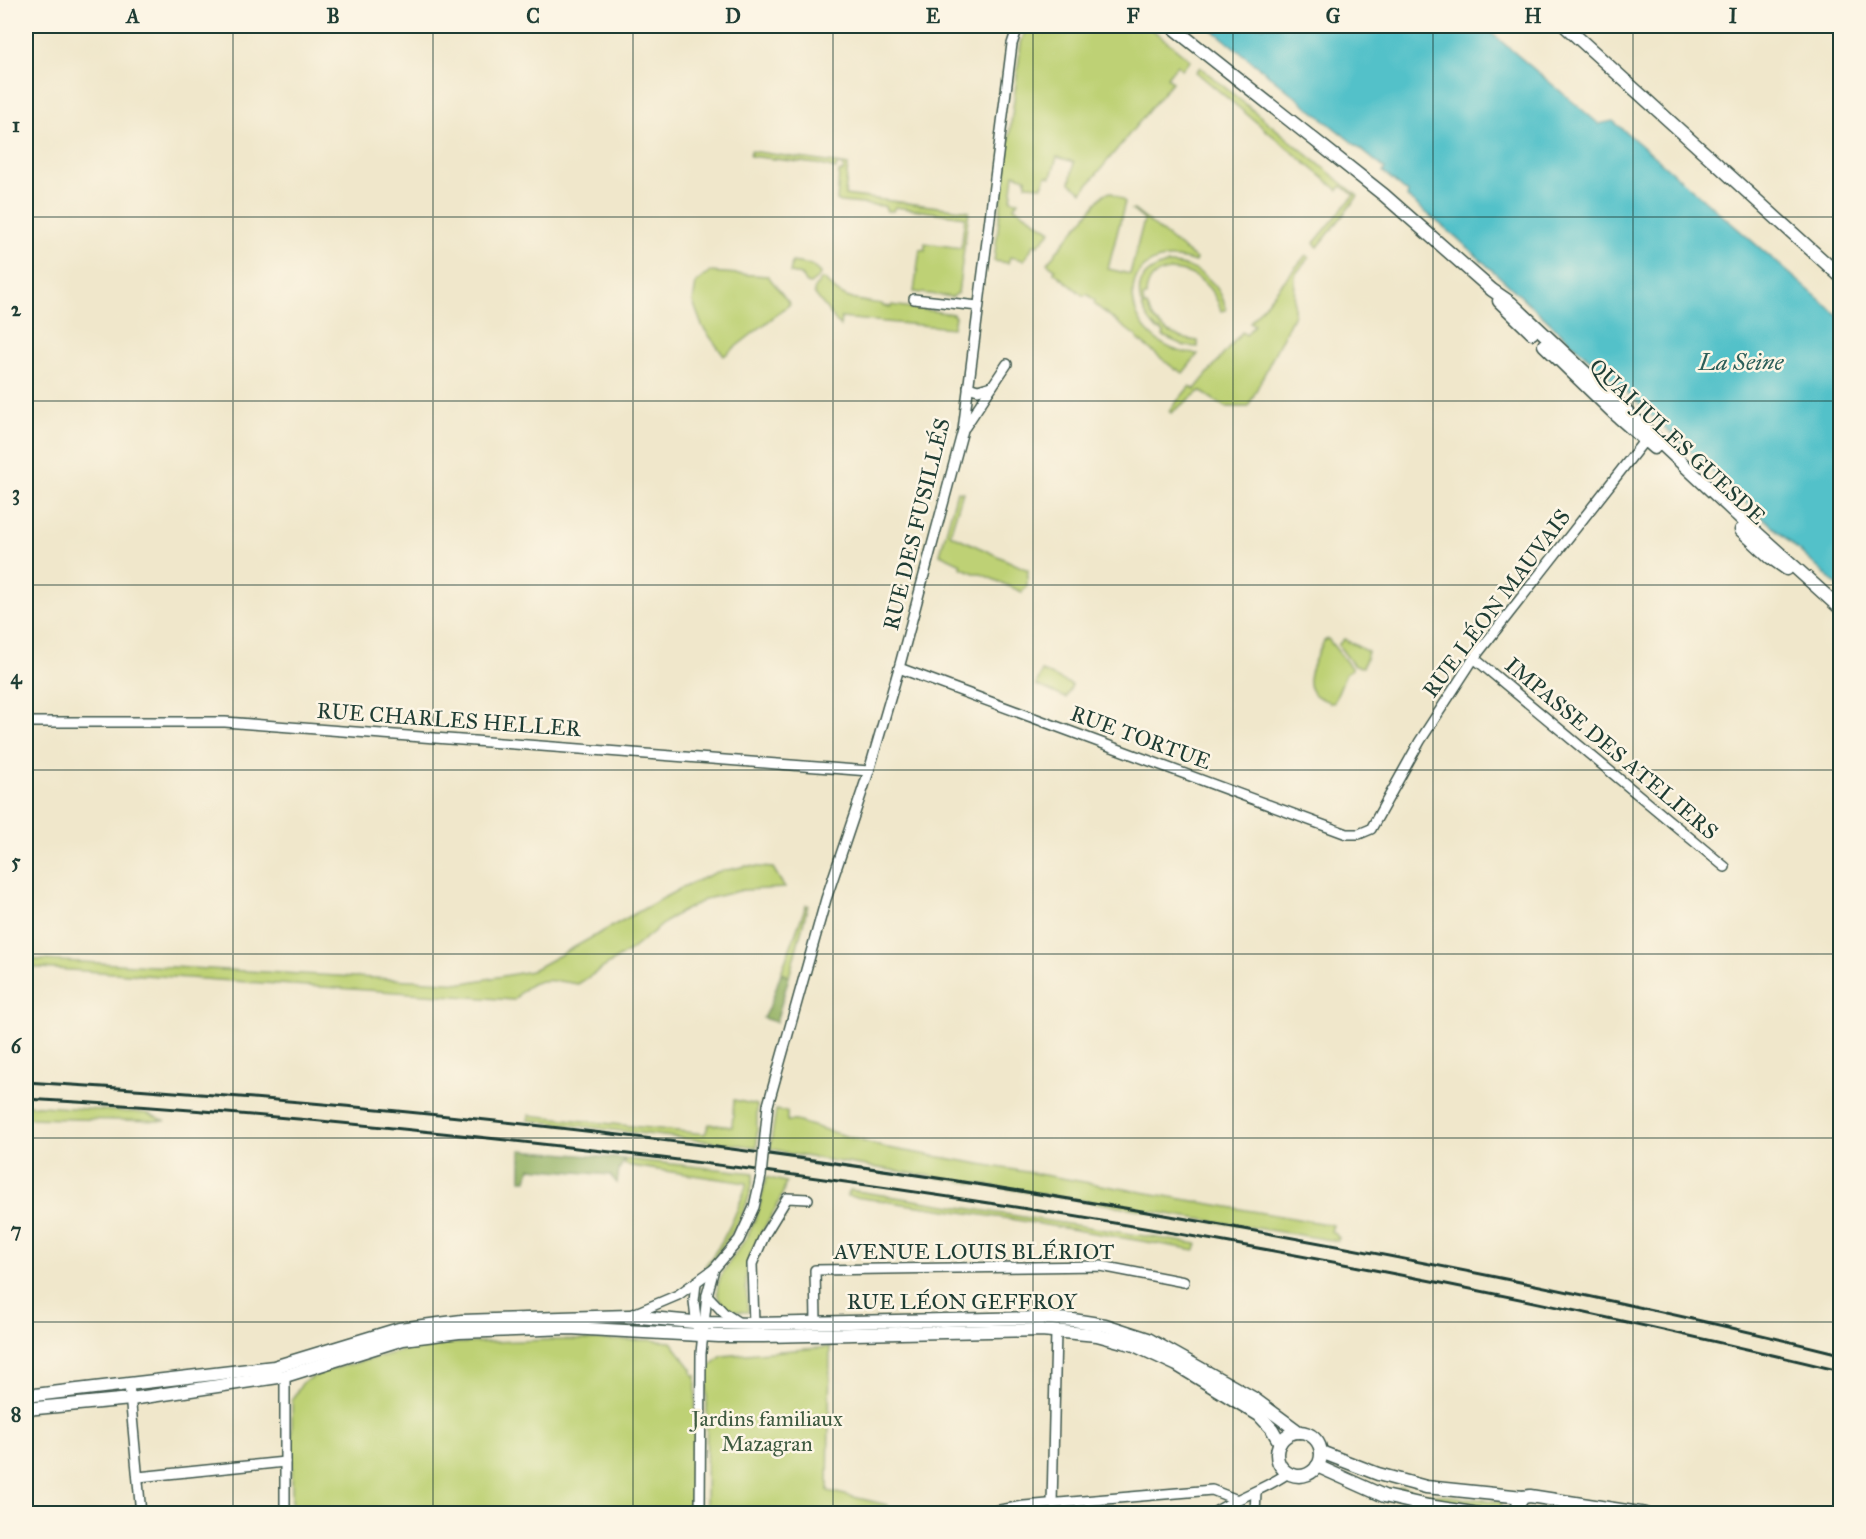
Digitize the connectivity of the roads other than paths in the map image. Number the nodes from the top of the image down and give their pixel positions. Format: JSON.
{"nodes":[{"id":1,"x":1018,"y":26,"type":"edge"},
{"id":2,"x":1172,"y":26,"type":"edge"},
{"id":3,"x":1565,"y":26,"type":"edge"},
{"id":4,"x":1840,"y":276,"type":"edge"},
{"id":5,"x":914,"y":299,"type":"dead end"},
{"id":6,"x":978,"y":306,"type":"junction"},
{"id":7,"x":1007,"y":364,"type":"dead end"},
{"id":8,"x":992,"y":386,"type":"junction"},
{"id":9,"x":968,"y":387,"type":"junction"},
{"id":10,"x":963,"y":430,"type":"junction"},
{"id":11,"x":1648,"y":436,"type":"junction"},
{"id":12,"x":1840,"y":608,"type":"edge"},
{"id":13,"x":1840,"y":618,"type":"edge"},
{"id":14,"x":1474,"y":658,"type":"junction"},
{"id":15,"x":899,"y":668,"type":"junction"},
{"id":16,"x":26,"y":722,"type":"edge"},
{"id":17,"x":869,"y":771,"type":"junction"},
{"id":18,"x":1371,"y":829,"type":"joint"},
{"id":19,"x":1725,"y":867,"type":"dead end"},
{"id":20,"x":808,"y":1199,"type":"dead end"},
{"id":21,"x":714,"y":1269,"type":"junction"},
{"id":22,"x":1184,"y":1282,"type":"dead end"},
{"id":23,"x":696,"y":1283,"type":"junction"},
{"id":24,"x":707,"y":1295,"type":"junction"},
{"id":25,"x":629,"y":1316,"type":"junction"},
{"id":26,"x":816,"y":1322,"type":"junction"},
{"id":27,"x":747,"y":1324,"type":"junction"},
{"id":28,"x":700,"y":1329,"type":"junction"},
{"id":29,"x":1056,"y":1330,"type":"junction"},
{"id":30,"x":285,"y":1376,"type":"junction"},
{"id":31,"x":129,"y":1384,"type":"junction"},
{"id":32,"x":26,"y":1396,"type":"edge"},
{"id":33,"x":131,"y":1399,"type":"junction"},
{"id":34,"x":26,"y":1409,"type":"edge"},
{"id":35,"x":1299,"y":1432,"type":"junction"},
{"id":36,"x":1280,"y":1443,"type":"junction"},
{"id":37,"x":1321,"y":1452,"type":"junction"},
{"id":38,"x":285,"y":1462,"type":"junction"},
{"id":39,"x":1317,"y":1466,"type":"junction"},
{"id":40,"x":1288,"y":1473,"type":"junction"},
{"id":41,"x":138,"y":1477,"type":"junction"},
{"id":42,"x":1256,"y":1492,"type":"junction"},
{"id":43,"x":1529,"y":1497,"type":"junction"},
{"id":44,"x":1235,"y":1499,"type":"junction"},
{"id":45,"x":1071,"y":1503,"type":"junction"},
{"id":46,"x":1052,"y":1504,"type":"junction"},
{"id":47,"x":141,"y":1514,"type":"edge"},
{"id":48,"x":285,"y":1514,"type":"edge"},
{"id":49,"x":700,"y":1514,"type":"edge"},
{"id":50,"x":976,"y":1514,"type":"edge"},
{"id":51,"x":1071,"y":1514,"type":"edge"},
{"id":52,"x":1212,"y":1514,"type":"edge"},
{"id":53,"x":1255,"y":1514,"type":"edge"},
{"id":54,"x":1479,"y":1514,"type":"edge"},
{"id":55,"x":1519,"y":1514,"type":"edge"},
{"id":56,"x":1646,"y":1514,"type":"edge"}],
"edges":[{"from":1,"to":6,"type":"street","name":"RUE DES FUSILLÉS"},
{"from":2,"to":11,"type":"street","name":"QUAI JULES GUESDE"},
{"from":3,"to":4,"type":"street"},
{"from":5,"to":6,"type":"street"},
{"from":6,"to":9,"type":"street","name":"RUE DES FUSILLÉS"},
{"from":7,"to":8,"type":"street"},
{"from":8,"to":9,"type":"street"},
{"from":8,"to":10,"type":"street"},
{"from":9,"to":10,"type":"street","name":"RUE DES FUSILLÉS"},
{"from":10,"to":15,"type":"street","name":"RUE DES FUSILLÉS"},
{"from":11,"to":12,"type":"street","name":"QUAI JULES GUESDE"},
{"from":11,"to":13,"type":"street","name":"QUAI JULES GUESDE"},
{"from":11,"to":14,"type":"street","name":"RUE LÉON MAUVAIS"},
{"from":14,"to":18,"type":"street","name":"RUE LÉON MAUVAIS"},
{"from":14,"to":19,"type":"street","name":"IMPASSE DES ATELIERS"},
{"from":15,"to":17,"type":"street","name":"RUE DES FUSILLÉS"},
{"from":15,"to":18,"type":"street","name":"RUE TORTUE"},
{"from":16,"to":17,"type":"street","name":"RUE CHARLES HELLER"},
{"from":17,"to":21,"type":"street","name":"RUE DES FUSILLÉS","bridge":true},
{"from":20,"to":27,"type":"street"},
{"from":21,"to":23,"type":"street"},
{"from":21,"to":24,"type":"street"},
{"from":22,"to":26,"type":"street","name":"AVENUE LOUIS BLÉRIOT"},
{"from":23,"to":25,"type":"street"},
{"from":23,"to":28,"type":"street"},
{"from":24,"to":27,"type":"street"},
{"from":24,"to":28,"type":"street"},
{"from":25,"to":28,"type":"street"},
{"from":25,"to":31,"type":"street"},
{"from":26,"to":27,"type":"street","name":"RUE LÉON GEFFROY"},
{"from":26,"to":35,"type":"street","name":"RUE LÉON GEFFROY"},
{"from":27,"to":28,"type":"street","name":"RUE LÉON GEFFROY"},
{"from":28,"to":29,"type":"street","name":"RUE LÉON GEFFROY"},
{"from":28,"to":30,"type":"street"},
{"from":28,"to":49,"type":"street"},
{"from":29,"to":36,"type":"street","name":"RUE LÉON GEFFROY"},
{"from":29,"to":46,"type":"street"},
{"from":30,"to":33,"type":"street"},
{"from":30,"to":38,"type":"street"},
{"from":31,"to":32,"type":"street"},
{"from":31,"to":33,"type":"street"},
{"from":33,"to":34,"type":"street"},
{"from":33,"to":41,"type":"street"},
{"from":35,"to":36,"type":"street"},
{"from":35,"to":37,"type":"street"},
{"from":36,"to":40,"type":"street"},
{"from":37,"to":39,"type":"street"},
{"from":37,"to":43,"type":"street"},
{"from":38,"to":41,"type":"street"},
{"from":38,"to":48,"type":"street"},
{"from":39,"to":40,"type":"street"},
{"from":39,"to":54,"type":"street"},
{"from":40,"to":42,"type":"street"},
{"from":41,"to":47,"type":"street"},
{"from":42,"to":44,"type":"street"},
{"from":42,"to":53,"type":"street"},
{"from":43,"to":55,"type":"street"},
{"from":43,"to":56,"type":"street"},
{"from":44,"to":45,"type":"street"},
{"from":44,"to":52,"type":"street"},
{"from":45,"to":46,"type":"street"},
{"from":45,"to":51,"type":"street"},
{"from":46,"to":50,"type":"street"}]}
